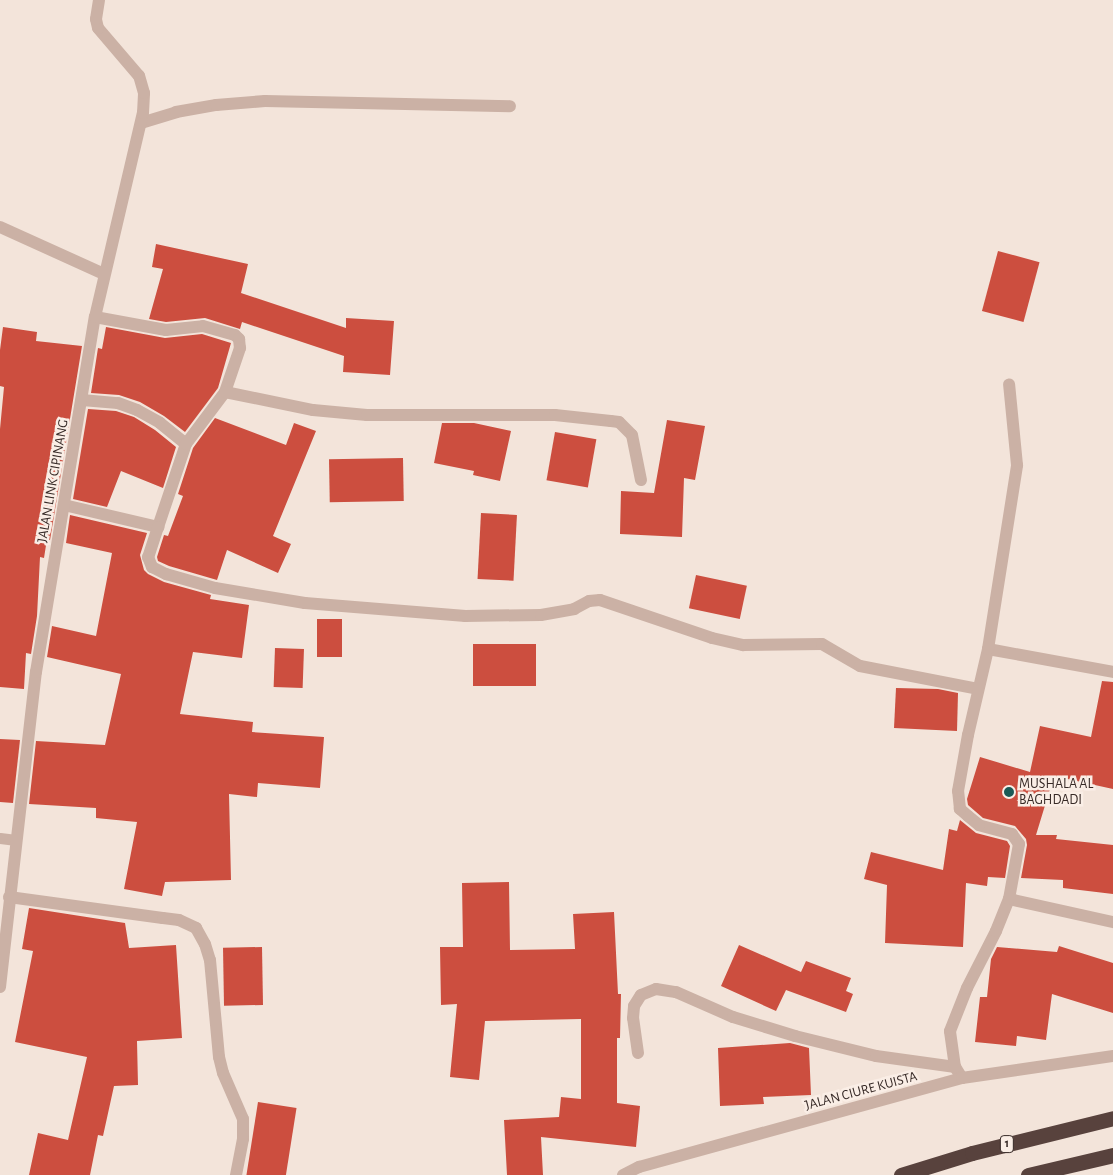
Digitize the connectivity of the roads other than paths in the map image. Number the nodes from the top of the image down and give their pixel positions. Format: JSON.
{"nodes":[{"id":1,"x":99,"y":0,"type":"edge"},
{"id":2,"x":510,"y":106,"type":"dead end"},
{"id":3,"x":141,"y":122,"type":"junction"},
{"id":4,"x":0,"y":226,"type":"edge"},
{"id":5,"x":104,"y":274,"type":"junction"},
{"id":6,"x":95,"y":316,"type":"junction"},
{"id":7,"x":1009,"y":384,"type":"dead end"},
{"id":8,"x":226,"y":392,"type":"junction"},
{"id":9,"x":82,"y":400,"type":"junction"},
{"id":10,"x":186,"y":444,"type":"junction"},
{"id":11,"x":641,"y":480,"type":"dead end"},
{"id":12,"x":64,"y":505,"type":"junction"},
{"id":13,"x":158,"y":527,"type":"junction"},
{"id":14,"x":988,"y":649,"type":"junction"},
{"id":15,"x":1113,"y":672,"type":"edge"},
{"id":16,"x":978,"y":689,"type":"junction"},
{"id":17,"x":0,"y":838,"type":"edge"},
{"id":18,"x":16,"y":840,"type":"junction"},
{"id":19,"x":9,"y":897,"type":"junction"},
{"id":20,"x":1009,"y":899,"type":"junction"},
{"id":21,"x":1113,"y":922,"type":"edge"},
{"id":22,"x":0,"y":987,"type":"edge"},
{"id":23,"x":638,"y":1053,"type":"dead end"},
{"id":24,"x":1113,"y":1056,"type":"edge"},
{"id":25,"x":956,"y":1067,"type":"junction"},
{"id":26,"x":962,"y":1078,"type":"junction"},
{"id":27,"x":1113,"y":1118,"type":"edge"},
{"id":28,"x":1113,"y":1155,"type":"edge"},
{"id":29,"x":641,"y":1171,"type":"edge"},
{"id":30,"x":236,"y":1175,"type":"edge"},
{"id":31,"x":623,"y":1175,"type":"edge"},
{"id":32,"x":901,"y":1175,"type":"edge"},
{"id":33,"x":1028,"y":1175,"type":"edge"}],
"edges":[{"from":1,"to":3,"type":"street","name":"JALAN LINK CIPINANG"},
{"from":2,"to":3,"type":"street"},
{"from":3,"to":5,"type":"street","name":"JALAN LINK CIPINANG"},
{"from":4,"to":5,"type":"street"},
{"from":5,"to":6,"type":"street","name":"JALAN LINK CIPINANG"},
{"from":6,"to":8,"type":"street"},
{"from":6,"to":9,"type":"street","name":"JALAN LINK CIPINANG"},
{"from":7,"to":14,"type":"street"},
{"from":8,"to":10,"type":"street"},
{"from":8,"to":11,"type":"street"},
{"from":9,"to":10,"type":"street"},
{"from":9,"to":12,"type":"street","name":"JALAN LINK CIPINANG"},
{"from":10,"to":13,"type":"street"},
{"from":12,"to":13,"type":"street"},
{"from":12,"to":18,"type":"street","name":"JALAN LINK CIPINANG"},
{"from":13,"to":16,"type":"street"},
{"from":14,"to":15,"type":"street"},
{"from":14,"to":16,"type":"street"},
{"from":16,"to":20,"type":"street"},
{"from":17,"to":18,"type":"lane"},
{"from":18,"to":19,"type":"street","name":"JALAN LINK CIPINANG"},
{"from":19,"to":22,"type":"street","name":"JALAN LINK CIPINANG"},
{"from":19,"to":30,"type":"street"},
{"from":20,"to":21,"type":"street"},
{"from":20,"to":25,"type":"street"},
{"from":23,"to":25,"type":"street"},
{"from":24,"to":26,"type":"street","name":"JALAN CIURE KUISTA"},
{"from":25,"to":26,"type":"street"},
{"from":26,"to":29,"type":"street","name":"JALAN CIURE KUISTA"},
{"from":27,"to":32,"type":"highway","number":"1"},
{"from":28,"to":33,"type":"highway"},
{"from":29,"to":31,"type":"street","name":"JALAN CIURE KUISTA"}]}
